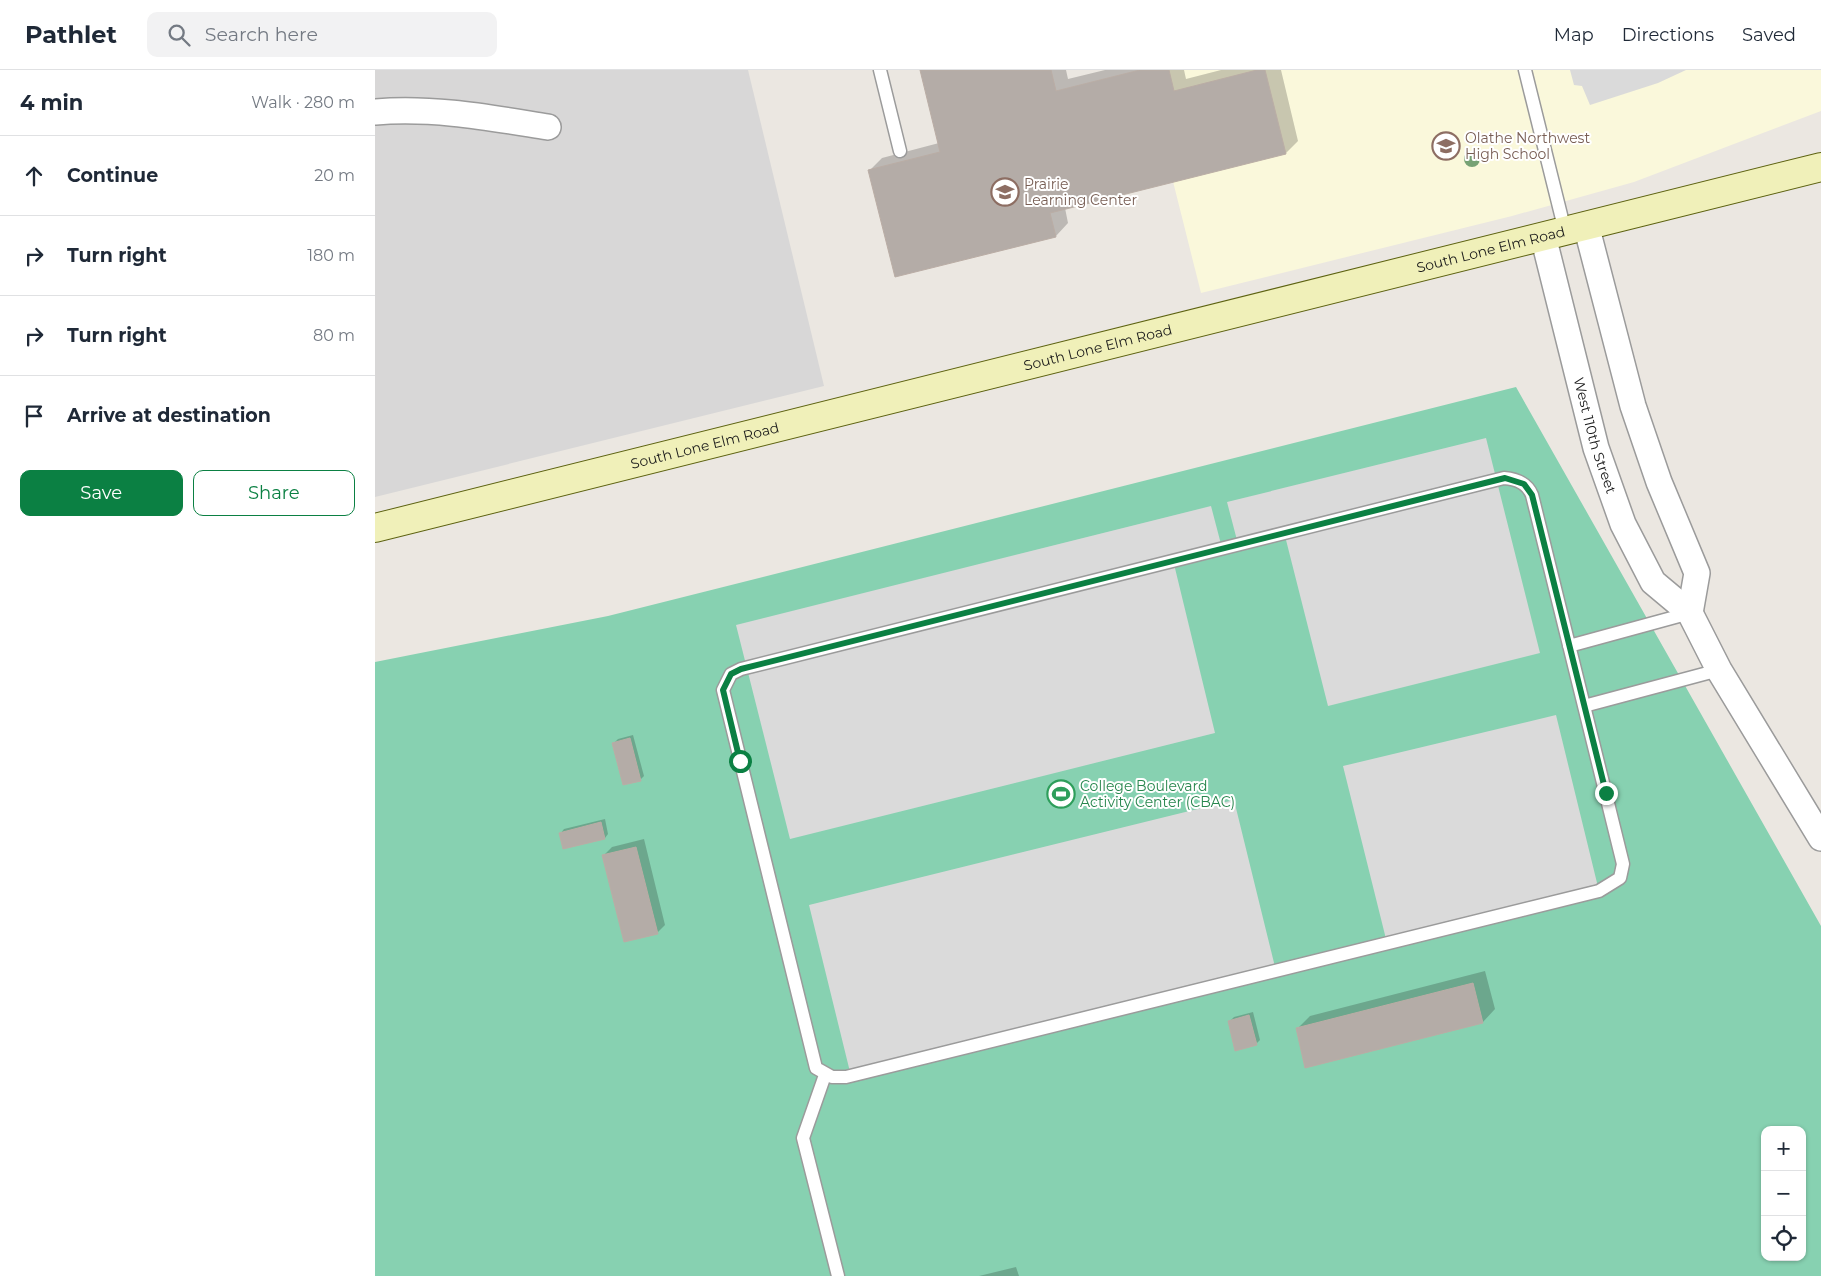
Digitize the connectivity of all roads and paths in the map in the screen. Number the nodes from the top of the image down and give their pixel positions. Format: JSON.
{"nodes":[{"id":1,"x":880,"y":70,"type":"edge"},
{"id":2,"x":1525,"y":70,"type":"edge"},
{"id":3,"x":375,"y":112,"type":"edge"},
{"id":4,"x":548,"y":127,"type":"dead end"},
{"id":5,"x":900,"y":151,"type":"dead end"},
{"id":6,"x":1821,"y":167,"type":"edge"},
{"id":7,"x":1565,"y":231,"type":"junction"},
{"id":8,"x":375,"y":528,"type":"edge"},
{"id":9,"x":1690,"y":613,"type":"junction"},
{"id":10,"x":1569,"y":646,"type":"junction"},
{"id":11,"x":1719,"y":670,"type":"junction"},
{"id":12,"x":1584,"y":706,"type":"junction"},
{"id":13,"x":1821,"y":838,"type":"edge"},
{"id":14,"x":825,"y":1075,"type":"junction"},
{"id":15,"x":838,"y":1276,"type":"edge"}],
"edges":[{"from":1,"to":5,"type":"lane"},
{"from":2,"to":7,"type":"lane"},
{"from":3,"to":4,"type":"street"},
{"from":6,"to":7,"type":"street","name":"South Lone Elm Road"},
{"from":7,"to":8,"type":"street","name":"South Lone Elm Road"},
{"from":7,"to":9,"type":"street"},
{"from":7,"to":9,"type":"street","name":"West 110th Street"},
{"from":9,"to":10,"type":"lane"},
{"from":9,"to":11,"type":"street","name":"West 110th Street"},
{"from":10,"to":12,"type":"lane"},
{"from":10,"to":14,"type":"lane"},
{"from":11,"to":12,"type":"lane"},
{"from":11,"to":13,"type":"street","name":"West 110th Street"},
{"from":12,"to":14,"type":"lane"},
{"from":14,"to":15,"type":"lane"}]}
